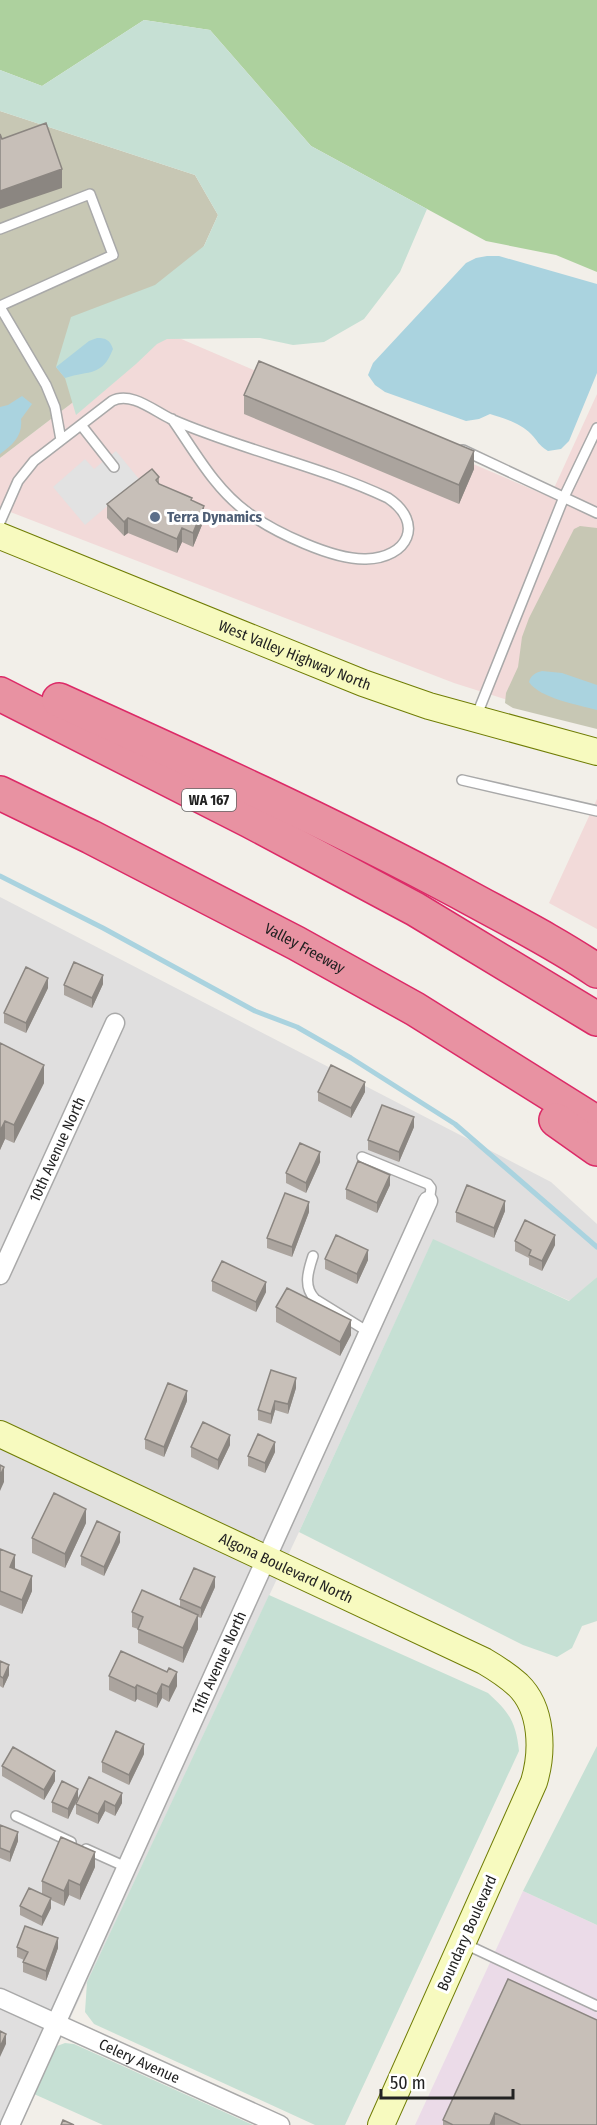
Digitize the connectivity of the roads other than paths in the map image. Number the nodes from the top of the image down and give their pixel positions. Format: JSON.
{"nodes":[{"id":1,"x":0,"y":229,"type":"edge"},
{"id":2,"x":0,"y":307,"type":"edge"},
{"id":3,"x":172,"y":419,"type":"junction"},
{"id":4,"x":81,"y":425,"type":"junction"},
{"id":5,"x":597,"y":428,"type":"edge"},
{"id":6,"x":61,"y":440,"type":"junction"},
{"id":7,"x":451,"y":444,"type":"edge"},
{"id":8,"x":114,"y":467,"type":"dead end"},
{"id":9,"x":564,"y":498,"type":"junction"},
{"id":10,"x":597,"y":513,"type":"edge"},
{"id":11,"x":0,"y":522,"type":"edge"},
{"id":12,"x":0,"y":536,"type":"edge"},
{"id":13,"x":0,"y":672,"type":"edge"},
{"id":14,"x":0,"y":694,"type":"edge"},
{"id":15,"x":475,"y":719,"type":"junction"},
{"id":16,"x":597,"y":752,"type":"edge"},
{"id":17,"x":462,"y":780,"type":"dead end"},
{"id":18,"x":0,"y":794,"type":"edge"},
{"id":19,"x":597,"y":811,"type":"edge"},
{"id":20,"x":296,"y":943,"type":"junction"},
{"id":21,"x":590,"y":965,"type":"edge"},
{"id":22,"x":597,"y":1019,"type":"edge"},
{"id":23,"x":115,"y":1023,"type":"dead end"},
{"id":24,"x":597,"y":1123,"type":"edge"},
{"id":25,"x":597,"y":1149,"type":"edge"},
{"id":26,"x":362,"y":1157,"type":"dead end"},
{"id":27,"x":428,"y":1203,"type":"joint"},
{"id":28,"x":313,"y":1256,"type":"dead end"},
{"id":29,"x":0,"y":1275,"type":"edge"},
{"id":30,"x":370,"y":1333,"type":"junction"},
{"id":31,"x":0,"y":1434,"type":"edge"},
{"id":32,"x":265,"y":1558,"type":"junction"},
{"id":33,"x":540,"y":1737,"type":"joint"},
{"id":34,"x":16,"y":1816,"type":"dead end"},
{"id":35,"x":126,"y":1867,"type":"junction"},
{"id":36,"x":462,"y":1943,"type":"junction"},
{"id":37,"x":0,"y":1998,"type":"edge"},
{"id":38,"x":597,"y":2006,"type":"edge"},
{"id":39,"x":55,"y":2023,"type":"junction"},
{"id":40,"x":10,"y":2125,"type":"edge"},
{"id":41,"x":280,"y":2125,"type":"edge"},
{"id":42,"x":381,"y":2125,"type":"edge"}],
"edges":[{"from":1,"to":2,"type":"lane"},
{"from":2,"to":6,"type":"lane"},
{"from":3,"to":3,"type":"lane"},
{"from":3,"to":4,"type":"lane"},
{"from":4,"to":6,"type":"lane"},
{"from":4,"to":8,"type":"lane"},
{"from":5,"to":9,"type":"lane"},
{"from":6,"to":11,"type":"lane"},
{"from":7,"to":9,"type":"lane"},
{"from":9,"to":10,"type":"lane"},
{"from":9,"to":15,"type":"lane"},
{"from":12,"to":15,"type":"street","name":"West Valley Highway North"},
{"from":13,"to":21,"type":"highway"},
{"from":14,"to":22,"type":"highway","number":"WA 167"},
{"from":15,"to":16,"type":"street","name":"West Valley Highway North"},
{"from":17,"to":19,"type":"lane"},
{"from":18,"to":20,"type":"highway","name":"Valley Freeway"},
{"from":20,"to":24,"type":"highway","name":"Valley Freeway"},
{"from":20,"to":25,"type":"highway"},
{"from":23,"to":29,"type":"street","name":"10th Avenue North"},
{"from":26,"to":27,"type":"lane"},
{"from":27,"to":30,"type":"street","name":"11th Avenue North"},
{"from":28,"to":30,"type":"lane"},
{"from":30,"to":32,"type":"street","name":"11th Avenue North"},
{"from":31,"to":32,"type":"street","name":"Algona Boulevard North"},
{"from":32,"to":33,"type":"street","name":"Algona Boulevard North"},
{"from":32,"to":35,"type":"street","name":"11th Avenue North"},
{"from":33,"to":36,"type":"street","name":"Boundary Boulevard"},
{"from":34,"to":35,"type":"lane"},
{"from":35,"to":39,"type":"street","name":"11th Avenue North"},
{"from":36,"to":38,"type":"lane"},
{"from":36,"to":42,"type":"street","name":"Boundary Boulevard"},
{"from":37,"to":39,"type":"street","name":"Celery Avenue"},
{"from":39,"to":40,"type":"street","name":"11th Avenue North"},
{"from":39,"to":41,"type":"street","name":"Celery Avenue"}]}
